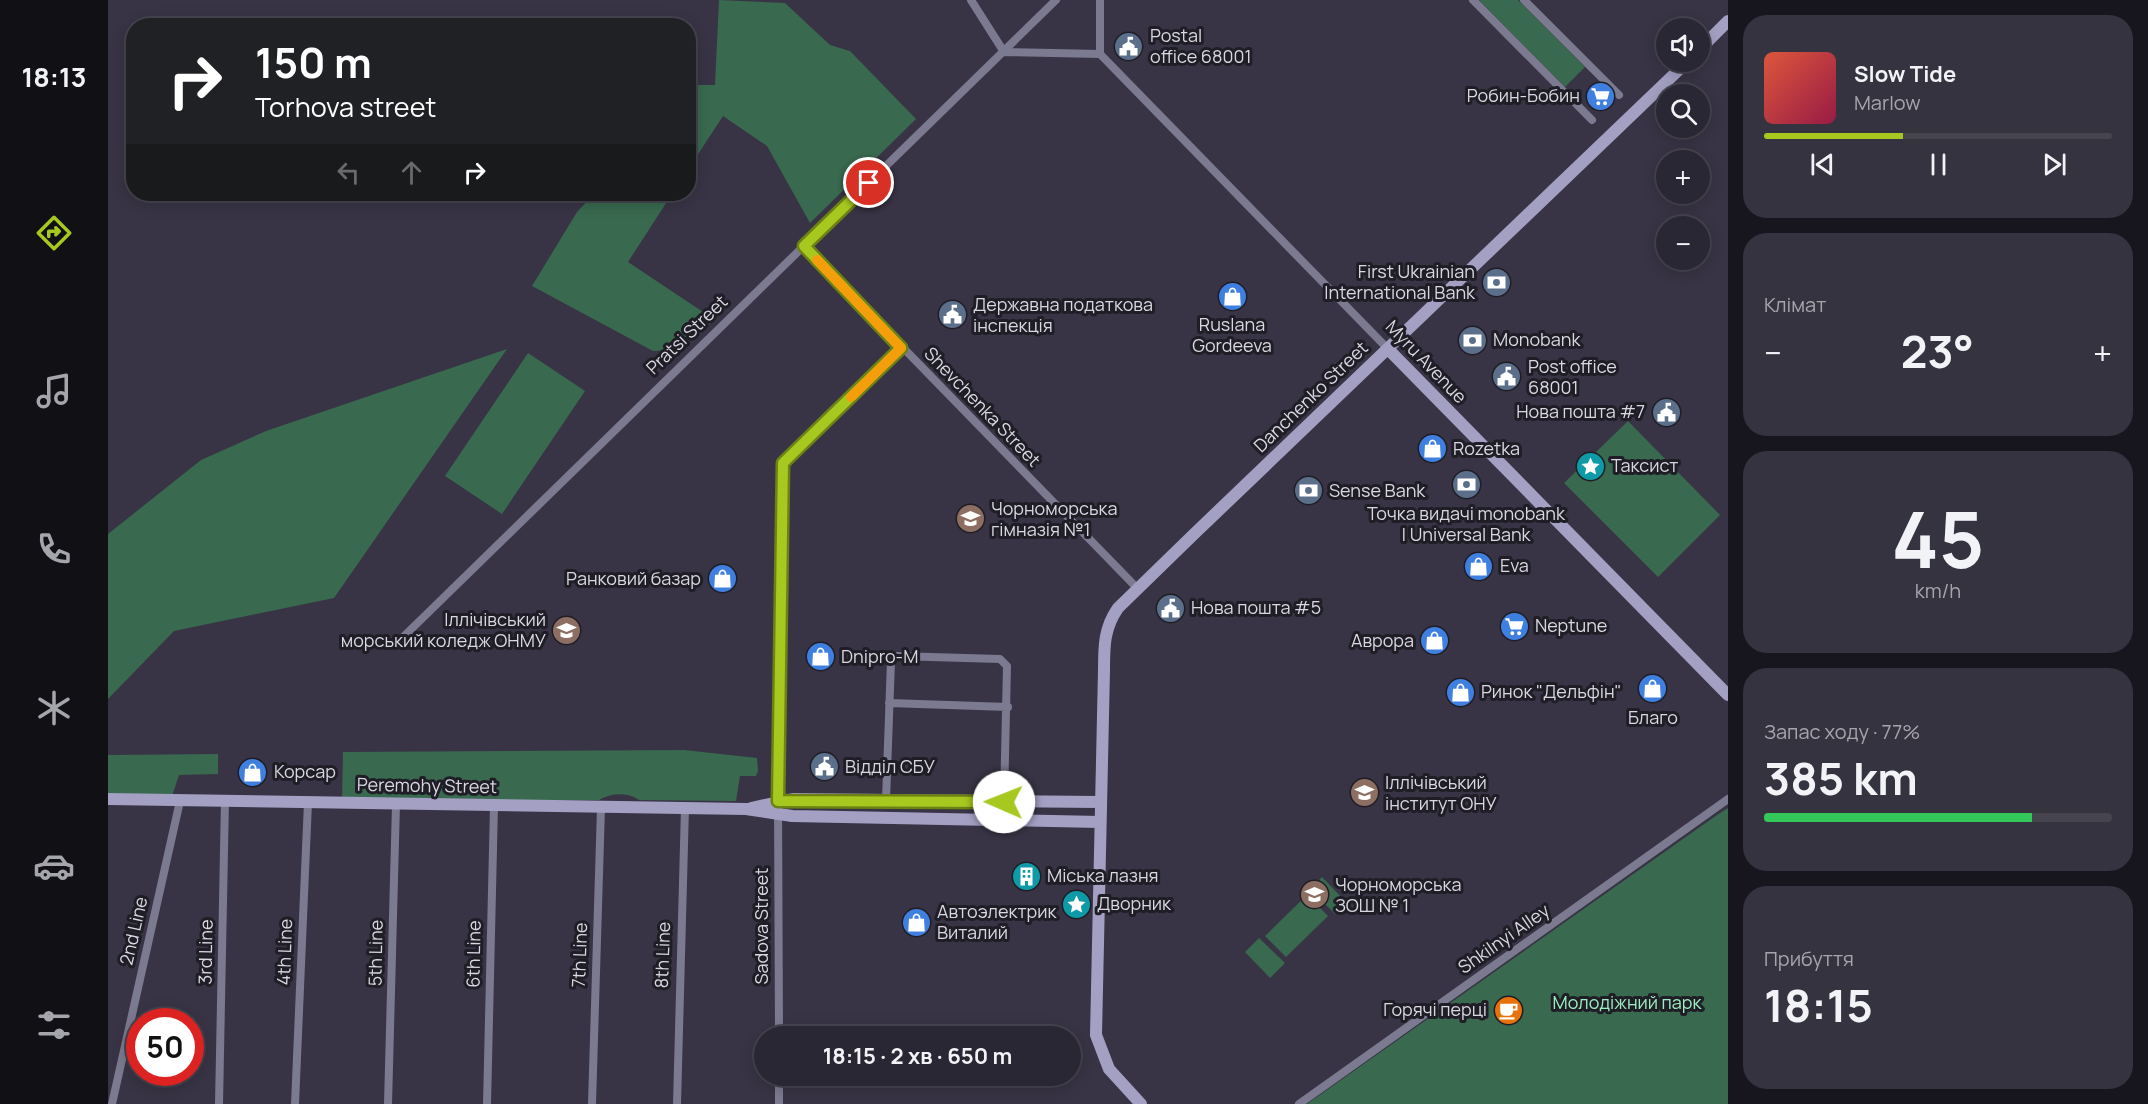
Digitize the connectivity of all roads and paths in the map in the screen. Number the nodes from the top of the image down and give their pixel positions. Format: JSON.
{"nodes":[{"id":1,"x":971,"y":0,"type":"edge"},
{"id":2,"x":1056,"y":0,"type":"edge"},
{"id":3,"x":1100,"y":0,"type":"edge"},
{"id":4,"x":1473,"y":0,"type":"edge"},
{"id":5,"x":1524,"y":0,"type":"edge"},
{"id":6,"x":1728,"y":21,"type":"edge"},
{"id":7,"x":1710,"y":39,"type":"edge"},
{"id":8,"x":1004,"y":52,"type":"junction"},
{"id":9,"x":1100,"y":54,"type":"junction"},
{"id":10,"x":1677,"y":72,"type":"edge"},
{"id":11,"x":1619,"y":95,"type":"dead end"},
{"id":12,"x":1592,"y":120,"type":"dead end"},
{"id":13,"x":804,"y":246,"type":"junction"},
{"id":14,"x":901,"y":348,"type":"junction"},
{"id":15,"x":1388,"y":349,"type":"junction"},
{"id":16,"x":1137,"y":589,"type":"junction"},
{"id":17,"x":396,"y":644,"type":"dead end"},
{"id":18,"x":1728,"y":695,"type":"edge"},
{"id":19,"x":889,"y":703,"type":"junction"},
{"id":20,"x":1008,"y":706,"type":"junction"},
{"id":21,"x":108,"y":799,"type":"edge"},
{"id":22,"x":1728,"y":799,"type":"edge"},
{"id":23,"x":225,"y":800,"type":"junction"},
{"id":24,"x":885,"y":800,"type":"junction"},
{"id":25,"x":180,"y":801,"type":"junction"},
{"id":26,"x":778,"y":801,"type":"junction"},
{"id":27,"x":308,"y":802,"type":"junction"},
{"id":28,"x":1004,"y":802,"type":"junction"},
{"id":29,"x":1100,"y":802,"type":"junction"},
{"id":30,"x":396,"y":804,"type":"junction"},
{"id":31,"x":494,"y":806,"type":"junction"},
{"id":32,"x":601,"y":808,"type":"junction"},
{"id":33,"x":685,"y":808,"type":"junction"},
{"id":34,"x":746,"y":809,"type":"junction"},
{"id":35,"x":779,"y":815,"type":"junction"},
{"id":36,"x":1100,"y":822,"type":"junction"},
{"id":37,"x":779,"y":1026,"type":"edge"},
{"id":38,"x":779,"y":1086,"type":"edge"},
{"id":39,"x":112,"y":1104,"type":"edge"},
{"id":40,"x":219,"y":1104,"type":"edge"},
{"id":41,"x":295,"y":1104,"type":"edge"},
{"id":42,"x":388,"y":1104,"type":"edge"},
{"id":43,"x":487,"y":1104,"type":"edge"},
{"id":44,"x":592,"y":1104,"type":"edge"},
{"id":45,"x":676,"y":1104,"type":"edge"},
{"id":46,"x":779,"y":1104,"type":"edge"},
{"id":47,"x":1141,"y":1104,"type":"edge"},
{"id":48,"x":1299,"y":1104,"type":"edge"}],
"edges":[{"from":1,"to":8,"type":"street"},
{"from":2,"to":8,"type":"street","name":"Pratsi Street"},
{"from":3,"to":9,"type":"street"},
{"from":4,"to":12,"type":"street"},
{"from":5,"to":11,"type":"street"},
{"from":6,"to":7,"type":"main road"},
{"from":8,"to":9,"type":"street"},
{"from":8,"to":13,"type":"street","name":"Pratsi Street"},
{"from":9,"to":15,"type":"street","name":"Myru Avenue"},
{"from":10,"to":15,"type":"main road","name":"Danchenko Street"},
{"from":13,"to":14,"type":"street","name":"Shevchenka Street"},
{"from":13,"to":17,"type":"street","name":"Pratsi Street"},
{"from":14,"to":16,"type":"street","name":"Shevchenka Street"},
{"from":14,"to":26,"type":"street","name":"Sadova Street"},
{"from":15,"to":16,"type":"main road","name":"Danchenko Street"},
{"from":15,"to":18,"type":"main road","name":"Myru Avenue"},
{"from":16,"to":29,"type":"main road","name":"Danchenko Street"},
{"from":19,"to":20,"type":"street"},
{"from":19,"to":20,"type":"street"},
{"from":19,"to":24,"type":"street"},
{"from":20,"to":28,"type":"street"},
{"from":21,"to":25,"type":"main road","name":"Peremohy Street"},
{"from":22,"to":48,"type":"street","name":"Shkilnyi Alley"},
{"from":23,"to":25,"type":"main road","name":"Peremohy Street"},
{"from":23,"to":27,"type":"main road","name":"Peremohy Street"},
{"from":23,"to":40,"type":"street","name":"3rd Line"},
{"from":24,"to":26,"type":"main road","name":"Peremohy Street"},
{"from":24,"to":28,"type":"main road","name":"Peremohy Street"},
{"from":25,"to":39,"type":"street","name":"2nd Line"},
{"from":26,"to":34,"type":"main road","name":"Peremohy Street"},
{"from":26,"to":35,"type":"street","name":"Sadova Street"},
{"from":27,"to":30,"type":"main road","name":"Peremohy Street"},
{"from":27,"to":41,"type":"street","name":"4th Line"},
{"from":28,"to":29,"type":"main road","name":"Peremohy Street"},
{"from":29,"to":36,"type":"main road","name":"Danchenko Street"},
{"from":30,"to":31,"type":"main road","name":"Peremohy Street"},
{"from":30,"to":42,"type":"street","name":"5th Line"},
{"from":31,"to":32,"type":"main road","name":"Peremohy Street"},
{"from":31,"to":43,"type":"street","name":"6th Line"},
{"from":32,"to":33,"type":"main road","name":"Peremohy Street"},
{"from":32,"to":44,"type":"street","name":"7th Line"},
{"from":33,"to":34,"type":"main road","name":"Peremohy Street"},
{"from":33,"to":45,"type":"street","name":"8th Line"},
{"from":34,"to":35,"type":"main road","name":"Peremohy Street"},
{"from":35,"to":36,"type":"main road","name":"Peremohy Street"},
{"from":35,"to":37,"type":"street","name":"Sadova Street"},
{"from":36,"to":47,"type":"main road","name":"Danchenko Street"},
{"from":38,"to":46,"type":"street"}]}
